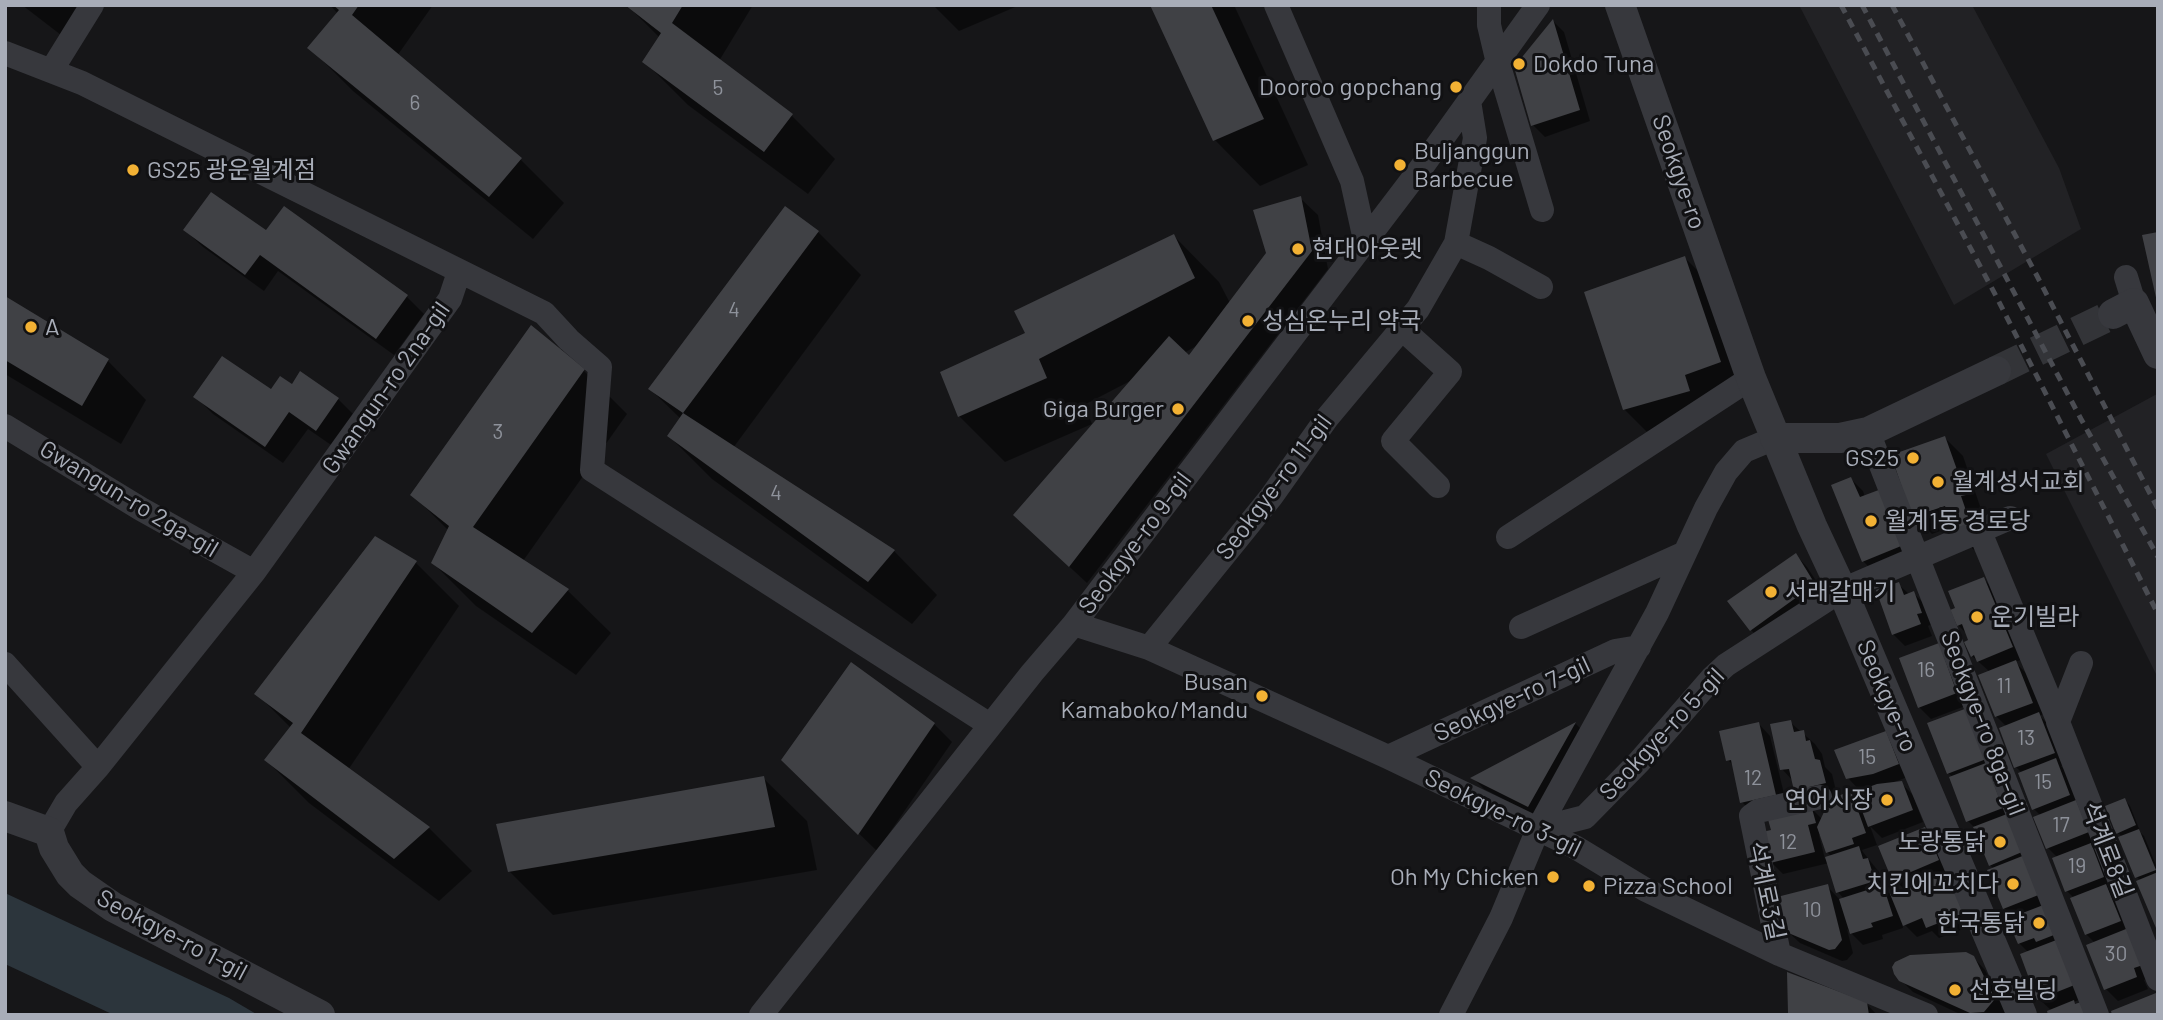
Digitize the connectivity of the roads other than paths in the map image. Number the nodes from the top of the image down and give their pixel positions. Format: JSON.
{"nodes":[{"id":1,"x":92,"y":5,"type":"edge"},
{"id":2,"x":1276,"y":5,"type":"edge"},
{"id":3,"x":1489,"y":5,"type":"edge"},
{"id":4,"x":1538,"y":5,"type":"edge"},
{"id":5,"x":1620,"y":5,"type":"edge"},
{"id":6,"x":5,"y":52,"type":"edge"},
{"id":7,"x":1498,"y":63,"type":"junction"},
{"id":8,"x":51,"y":71,"type":"junction"},
{"id":9,"x":1469,"y":101,"type":"junction"},
{"id":10,"x":1542,"y":210,"type":"dead end"},
{"id":11,"x":1365,"y":240,"type":"junction"},
{"id":12,"x":1456,"y":243,"type":"junction"},
{"id":13,"x":459,"y":272,"type":"junction"},
{"id":14,"x":1541,"y":287,"type":"dead end"},
{"id":15,"x":2124,"y":298,"type":"dead end"},
{"id":16,"x":1401,"y":328,"type":"junction"},
{"id":17,"x":2156,"y":348,"type":"edge"},
{"id":18,"x":1996,"y":371,"type":"tunnel mouth"},
{"id":19,"x":1751,"y":378,"type":"junction"},
{"id":20,"x":5,"y":426,"type":"edge"},
{"id":21,"x":1868,"y":432,"type":"junction"},
{"id":22,"x":1775,"y":438,"type":"junction"},
{"id":23,"x":1438,"y":486,"type":"dead end"},
{"id":24,"x":2010,"y":518,"type":"dead end"},
{"id":25,"x":1980,"y":532,"type":"junction"},
{"id":26,"x":1508,"y":537,"type":"dead end"},
{"id":27,"x":1685,"y":553,"type":"junction"},
{"id":28,"x":1919,"y":558,"type":"junction"},
{"id":29,"x":254,"y":572,"type":"junction"},
{"id":30,"x":1842,"y":590,"type":"junction"},
{"id":31,"x":1074,"y":624,"type":"junction"},
{"id":32,"x":1521,"y":627,"type":"dead end"},
{"id":33,"x":1639,"y":646,"type":"junction"},
{"id":34,"x":1149,"y":649,"type":"junction"},
{"id":35,"x":2081,"y":663,"type":"dead end"},
{"id":36,"x":5,"y":664,"type":"edge"},
{"id":37,"x":2058,"y":720,"type":"junction"},
{"id":38,"x":990,"y":725,"type":"junction"},
{"id":39,"x":1388,"y":757,"type":"junction"},
{"id":40,"x":98,"y":767,"type":"junction"},
{"id":41,"x":1820,"y":797,"type":"dead end"},
{"id":42,"x":5,"y":816,"type":"edge"},
{"id":43,"x":1538,"y":829,"type":"junction"},
{"id":44,"x":49,"y":832,"type":"junction"},
{"id":45,"x":1779,"y":954,"type":"junction"},
{"id":46,"x":2158,"y":979,"type":"edge"},
{"id":47,"x":1452,"y":1014,"type":"edge"},
{"id":48,"x":320,"y":1015,"type":"edge"},
{"id":49,"x":761,"y":1015,"type":"edge"},
{"id":50,"x":1926,"y":1015,"type":"edge"},
{"id":51,"x":2022,"y":1015,"type":"edge"},
{"id":52,"x":2097,"y":1015,"type":"edge"}],
"edges":[{"from":1,"to":8,"type":"street"},
{"from":2,"to":11,"type":"street"},
{"from":3,"to":7,"type":"street"},
{"from":4,"to":7,"type":"street","name":"Seokgye-ro 9-gil"},
{"from":5,"to":19,"type":"street","name":"Seokgye-ro"},
{"from":6,"to":8,"type":"street","name":"Gwangun-ro 2na-gil"},
{"from":7,"to":9,"type":"street","name":"Seokgye-ro 9-gil"},
{"from":7,"to":10,"type":"street"},
{"from":8,"to":13,"type":"street","name":"Gwangun-ro 2na-gil"},
{"from":9,"to":11,"type":"street","name":"Seokgye-ro 9-gil"},
{"from":9,"to":12,"type":"street","name":"Seokgye-ro 11-gil"},
{"from":11,"to":31,"type":"street","name":"Seokgye-ro 9-gil"},
{"from":12,"to":14,"type":"street"},
{"from":12,"to":16,"type":"street","name":"Seokgye-ro 11-gil"},
{"from":13,"to":29,"type":"street","name":"Gwangun-ro 2na-gil"},
{"from":13,"to":38,"type":"street"},
{"from":15,"to":17,"type":"street"},
{"from":16,"to":23,"type":"street"},
{"from":16,"to":34,"type":"street","name":"Seokgye-ro 11-gil"},
{"from":18,"to":21,"type":"street"},
{"from":19,"to":22,"type":"street","name":"Seokgye-ro"},
{"from":19,"to":26,"type":"street"},
{"from":20,"to":29,"type":"street","name":"Gwangun-ro 2ga-gil"},
{"from":21,"to":22,"type":"street"},
{"from":21,"to":28,"type":"street","name":"Seokgye-ro 8ga-gil"},
{"from":22,"to":27,"type":"street","name":"Seokgye-ro 7-gil"},
{"from":22,"to":30,"type":"street","name":"Seokgye-ro"},
{"from":24,"to":25,"type":"street","name":"Seokgye-ro 5-gil"},
{"from":25,"to":28,"type":"street","name":"Seokgye-ro 5-gil"},
{"from":25,"to":37,"type":"street","name":"석계로8길"},
{"from":27,"to":32,"type":"street"},
{"from":27,"to":33,"type":"street","name":"Seokgye-ro 7-gil"},
{"from":28,"to":30,"type":"street","name":"Seokgye-ro 5-gil"},
{"from":28,"to":52,"type":"street","name":"Seokgye-ro 8ga-gil"},
{"from":29,"to":40,"type":"street","name":"Gwangun-ro 2na-gil"},
{"from":30,"to":43,"type":"street","name":"Seokgye-ro 5-gil"},
{"from":30,"to":51,"type":"street","name":"Seokgye-ro"},
{"from":31,"to":34,"type":"street","name":"Seokgye-ro 3-gil"},
{"from":31,"to":38,"type":"street","name":"Seokgye-ro 9-gil"},
{"from":33,"to":39,"type":"street","name":"Seokgye-ro 7-gil"},
{"from":33,"to":43,"type":"street","name":"Seokgye-ro 7-gil"},
{"from":34,"to":39,"type":"street","name":"Seokgye-ro 3-gil"},
{"from":35,"to":37,"type":"street"},
{"from":36,"to":40,"type":"street"},
{"from":37,"to":46,"type":"street","name":"석계로8길"},
{"from":38,"to":49,"type":"street","name":"Seokgye-ro 9-gil"},
{"from":39,"to":43,"type":"street","name":"Seokgye-ro 3-gil"},
{"from":40,"to":44,"type":"street","name":"Gwangun-ro 2na-gil"},
{"from":41,"to":45,"type":"street","name":"석계로3길"},
{"from":42,"to":44,"type":"street"},
{"from":43,"to":45,"type":"street","name":"Seokgye-ro 3-gil"},
{"from":43,"to":47,"type":"street","name":"Seokgye-ro 7-gil"},
{"from":44,"to":48,"type":"street","name":"Seokgye-ro 1-gil"},
{"from":45,"to":50,"type":"street","name":"Seokgye-ro 3-gil"}]}
